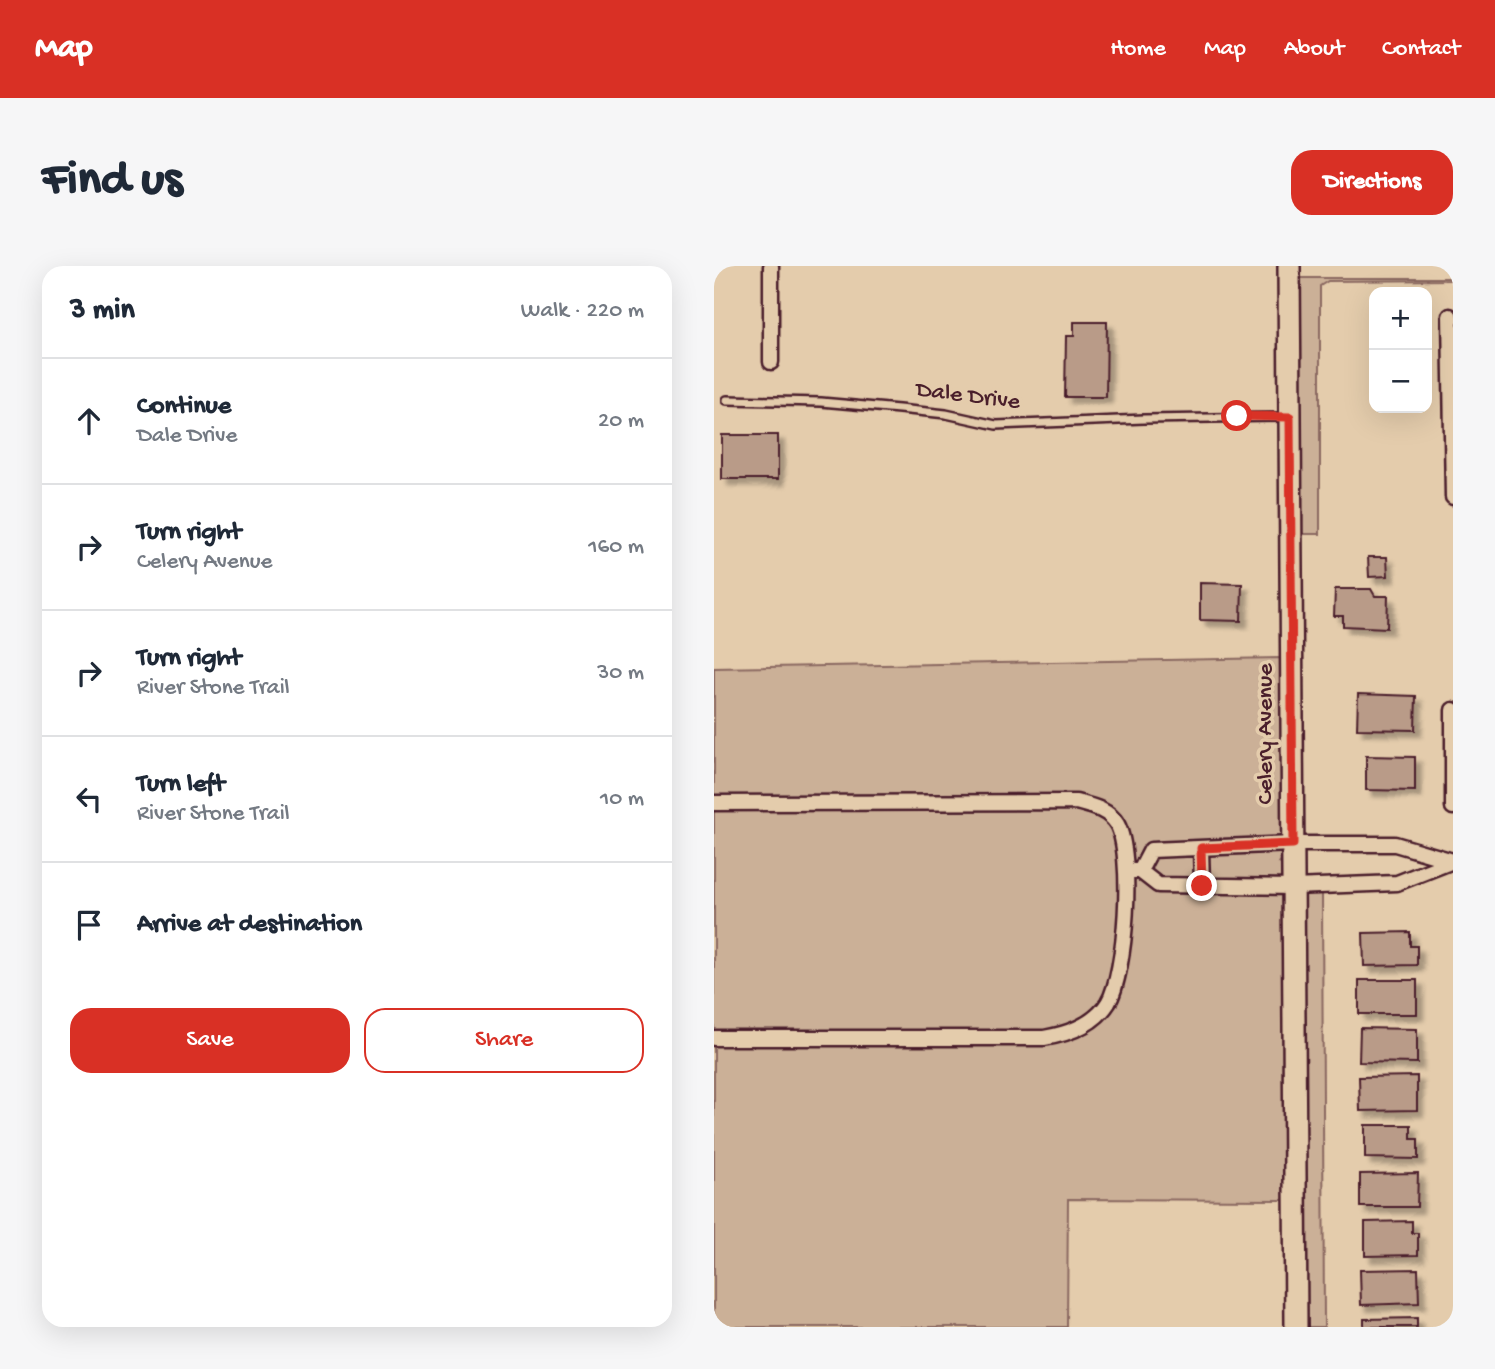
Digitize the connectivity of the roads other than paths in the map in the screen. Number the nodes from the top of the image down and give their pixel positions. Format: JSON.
{"nodes":[{"id":1,"x":771,"y":266,"type":"edge"},
{"id":2,"x":1289,"y":266,"type":"edge"},
{"id":3,"x":1450,"y":316,"type":"dead end"},
{"id":4,"x":771,"y":362,"type":"dead end"},
{"id":5,"x":1452,"y":397,"type":"edge"},
{"id":6,"x":727,"y":400,"type":"dead end"},
{"id":7,"x":1290,"y":417,"type":"junction"},
{"id":8,"x":1453,"y":497,"type":"edge"},
{"id":9,"x":1453,"y":710,"type":"edge"},
{"id":10,"x":714,"y":803,"type":"edge"},
{"id":11,"x":1453,"y":807,"type":"edge"},
{"id":12,"x":1293,"y":844,"type":"junction"},
{"id":13,"x":1201,"y":848,"type":"junction"},
{"id":14,"x":1453,"y":861,"type":"edge"},
{"id":15,"x":1134,"y":871,"type":"junction"},
{"id":16,"x":1202,"y":886,"type":"junction"},
{"id":17,"x":1293,"y":887,"type":"junction"},
{"id":18,"x":714,"y":1038,"type":"edge"},
{"id":19,"x":1296,"y":1327,"type":"edge"}],
"edges":[{"from":1,"to":4,"type":"street"},
{"from":2,"to":7,"type":"main road","name":"Celery Avenue"},
{"from":3,"to":5,"type":"street"},
{"from":5,"to":8,"type":"street"},
{"from":6,"to":7,"type":"lane","name":"Dale Drive"},
{"from":7,"to":12,"type":"main road","name":"Celery Avenue"},
{"from":9,"to":11,"type":"street"},
{"from":10,"to":15,"type":"street"},
{"from":12,"to":13,"type":"street"},
{"from":12,"to":14,"type":"street"},
{"from":12,"to":17,"type":"main road","name":"Celery Avenue"},
{"from":13,"to":15,"type":"street"},
{"from":13,"to":16,"type":"street"},
{"from":14,"to":17,"type":"street"},
{"from":15,"to":16,"type":"street"},
{"from":15,"to":18,"type":"street"},
{"from":16,"to":17,"type":"street"},
{"from":17,"to":19,"type":"main road","name":"Celery Avenue"}]}
